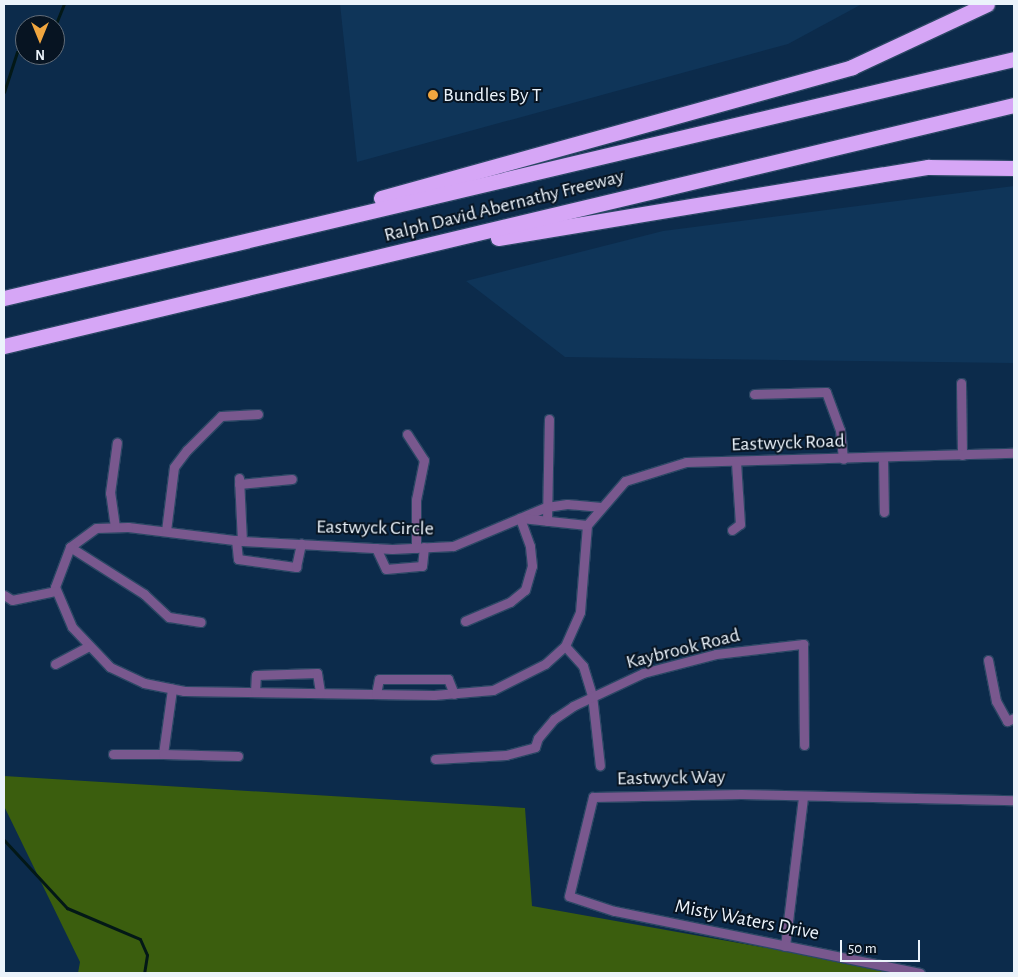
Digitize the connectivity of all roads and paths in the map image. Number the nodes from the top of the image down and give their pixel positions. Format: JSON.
{"nodes":[{"id":1,"x":976,"y":4,"type":"edge"},
{"id":2,"x":987,"y":4,"type":"edge"},
{"id":3,"x":961,"y":18,"type":"junction"},
{"id":4,"x":1014,"y":59,"type":"edge"},
{"id":5,"x":1014,"y":105,"type":"edge"},
{"id":6,"x":1014,"y":168,"type":"edge"},
{"id":7,"x":156,"y":261,"type":"junction"},
{"id":8,"x":342,"y":266,"type":"junction"},
{"id":9,"x":4,"y":298,"type":"edge"},
{"id":10,"x":4,"y":346,"type":"edge"},
{"id":11,"x":961,"y":383,"type":"dead end"},
{"id":12,"x":754,"y":394,"type":"dead end"},
{"id":13,"x":258,"y":414,"type":"dead end"},
{"id":14,"x":549,"y":419,"type":"dead end"},
{"id":15,"x":407,"y":434,"type":"dead end"},
{"id":16,"x":117,"y":442,"type":"dead end"},
{"id":17,"x":1014,"y":453,"type":"edge"},
{"id":18,"x":962,"y":454,"type":"junction"},
{"id":19,"x":884,"y":457,"type":"junction"},
{"id":20,"x":843,"y":459,"type":"junction"},
{"id":21,"x":736,"y":462,"type":"junction"},
{"id":22,"x":292,"y":479,"type":"dead end"},
{"id":23,"x":546,"y":507,"type":"junction"},
{"id":24,"x":600,"y":507,"type":"junction"},
{"id":25,"x":884,"y":512,"type":"dead end"},
{"id":26,"x":520,"y":518,"type":"junction"},
{"id":27,"x":547,"y":521,"type":"junction"},
{"id":28,"x":586,"y":525,"type":"junction"},
{"id":29,"x":115,"y":527,"type":"junction"},
{"id":30,"x":732,"y":530,"type":"dead end"},
{"id":31,"x":166,"y":531,"type":"junction"},
{"id":32,"x":239,"y":540,"type":"junction"},
{"id":33,"x":301,"y":544,"type":"junction"},
{"id":34,"x":70,"y":547,"type":"junction"},
{"id":35,"x":376,"y":548,"type":"junction"},
{"id":36,"x":420,"y":548,"type":"junction"},
{"id":37,"x":56,"y":591,"type":"junction"},
{"id":38,"x":4,"y":595,"type":"edge"},
{"id":39,"x":465,"y":620,"type":"dead end"},
{"id":40,"x":201,"y":622,"type":"dead end"},
{"id":41,"x":90,"y":646,"type":"junction"},
{"id":42,"x":565,"y":646,"type":"junction"},
{"id":43,"x":988,"y":660,"type":"dead end"},
{"id":44,"x":55,"y":664,"type":"dead end"},
{"id":45,"x":172,"y":689,"type":"junction"},
{"id":46,"x":256,"y":692,"type":"junction"},
{"id":47,"x":320,"y":693,"type":"junction"},
{"id":48,"x":376,"y":694,"type":"junction"},
{"id":49,"x":454,"y":694,"type":"junction"},
{"id":50,"x":592,"y":695,"type":"junction"},
{"id":51,"x":1014,"y":718,"type":"edge"},
{"id":52,"x":804,"y":745,"type":"dead end"},
{"id":53,"x":113,"y":754,"type":"dead end"},
{"id":54,"x":163,"y":754,"type":"junction"},
{"id":55,"x":238,"y":756,"type":"dead end"},
{"id":56,"x":435,"y":759,"type":"dead end"},
{"id":57,"x":600,"y":766,"type":"dead end"},
{"id":58,"x":804,"y":797,"type":"junction"},
{"id":59,"x":1014,"y":800,"type":"edge"},
{"id":60,"x":569,"y":896,"type":"joint"},
{"id":61,"x":785,"y":946,"type":"junction"},
{"id":62,"x":920,"y":973,"type":"edge"}],
"edges":[{"from":1,"to":3,"type":"highway"},
{"from":2,"to":3,"type":"highway"},
{"from":3,"to":7,"type":"highway"},
{"from":4,"to":7,"type":"highway","name":"Ralph David Abernathy Freeway"},
{"from":5,"to":8,"type":"highway","name":"Ralph David Abernathy Freeway"},
{"from":6,"to":8,"type":"highway"},
{"from":7,"to":9,"type":"highway","name":"Ralph David Abernathy Freeway"},
{"from":8,"to":10,"type":"highway","name":"Ralph David Abernathy Freeway"},
{"from":11,"to":18,"type":"street"},
{"from":12,"to":20,"type":"street"},
{"from":13,"to":31,"type":"street"},
{"from":14,"to":23,"type":"street"},
{"from":15,"to":36,"type":"street"},
{"from":16,"to":29,"type":"street"},
{"from":17,"to":18,"type":"street","name":"Eastwyck Road"},
{"from":18,"to":19,"type":"street","name":"Eastwyck Road"},
{"from":19,"to":20,"type":"street","name":"Eastwyck Road"},
{"from":19,"to":25,"type":"street"},
{"from":20,"to":21,"type":"street","name":"Eastwyck Road"},
{"from":21,"to":24,"type":"street","name":"Eastwyck Road"},
{"from":21,"to":30,"type":"street"},
{"from":22,"to":32,"type":"street"},
{"from":23,"to":24,"type":"street"},
{"from":23,"to":26,"type":"street"},
{"from":23,"to":27,"type":"street"},
{"from":24,"to":28,"type":"street","name":"Eastwyck Road"},
{"from":26,"to":27,"type":"street","name":"Eastwyck Circle"},
{"from":26,"to":36,"type":"street","name":"Eastwyck Circle"},
{"from":26,"to":39,"type":"street"},
{"from":27,"to":28,"type":"street","name":"Eastwyck Circle"},
{"from":28,"to":42,"type":"street"},
{"from":29,"to":31,"type":"street","name":"Eastwyck Circle"},
{"from":29,"to":34,"type":"street","name":"Eastwyck Circle"},
{"from":31,"to":32,"type":"street","name":"Eastwyck Circle"},
{"from":32,"to":33,"type":"street","name":"Eastwyck Circle"},
{"from":32,"to":33,"type":"street"},
{"from":33,"to":35,"type":"street","name":"Eastwyck Circle"},
{"from":34,"to":37,"type":"street"},
{"from":34,"to":40,"type":"street"},
{"from":35,"to":36,"type":"street","name":"Eastwyck Circle"},
{"from":35,"to":36,"type":"street"},
{"from":37,"to":38,"type":"street"},
{"from":37,"to":41,"type":"street"},
{"from":41,"to":44,"type":"street"},
{"from":41,"to":45,"type":"street"},
{"from":42,"to":49,"type":"street"},
{"from":42,"to":50,"type":"street","name":"Eastwyck Way"},
{"from":43,"to":51,"type":"street"},
{"from":45,"to":46,"type":"street"},
{"from":45,"to":54,"type":"street"},
{"from":46,"to":47,"type":"street"},
{"from":46,"to":47,"type":"street"},
{"from":47,"to":48,"type":"street"},
{"from":48,"to":49,"type":"street"},
{"from":48,"to":49,"type":"street"},
{"from":50,"to":52,"type":"street","name":"Kaybrook Road"},
{"from":50,"to":56,"type":"street","name":"Kaybrook Road"},
{"from":50,"to":57,"type":"street","name":"Eastwyck Way"},
{"from":53,"to":54,"type":"street"},
{"from":54,"to":55,"type":"street"},
{"from":58,"to":59,"type":"street","name":"Eastwyck Way"},
{"from":58,"to":60,"type":"street","name":"Eastwyck Way"},
{"from":58,"to":61,"type":"street"},
{"from":60,"to":61,"type":"street","name":"Misty Waters Drive"},
{"from":61,"to":62,"type":"street","name":"Misty Waters Drive"}]}
